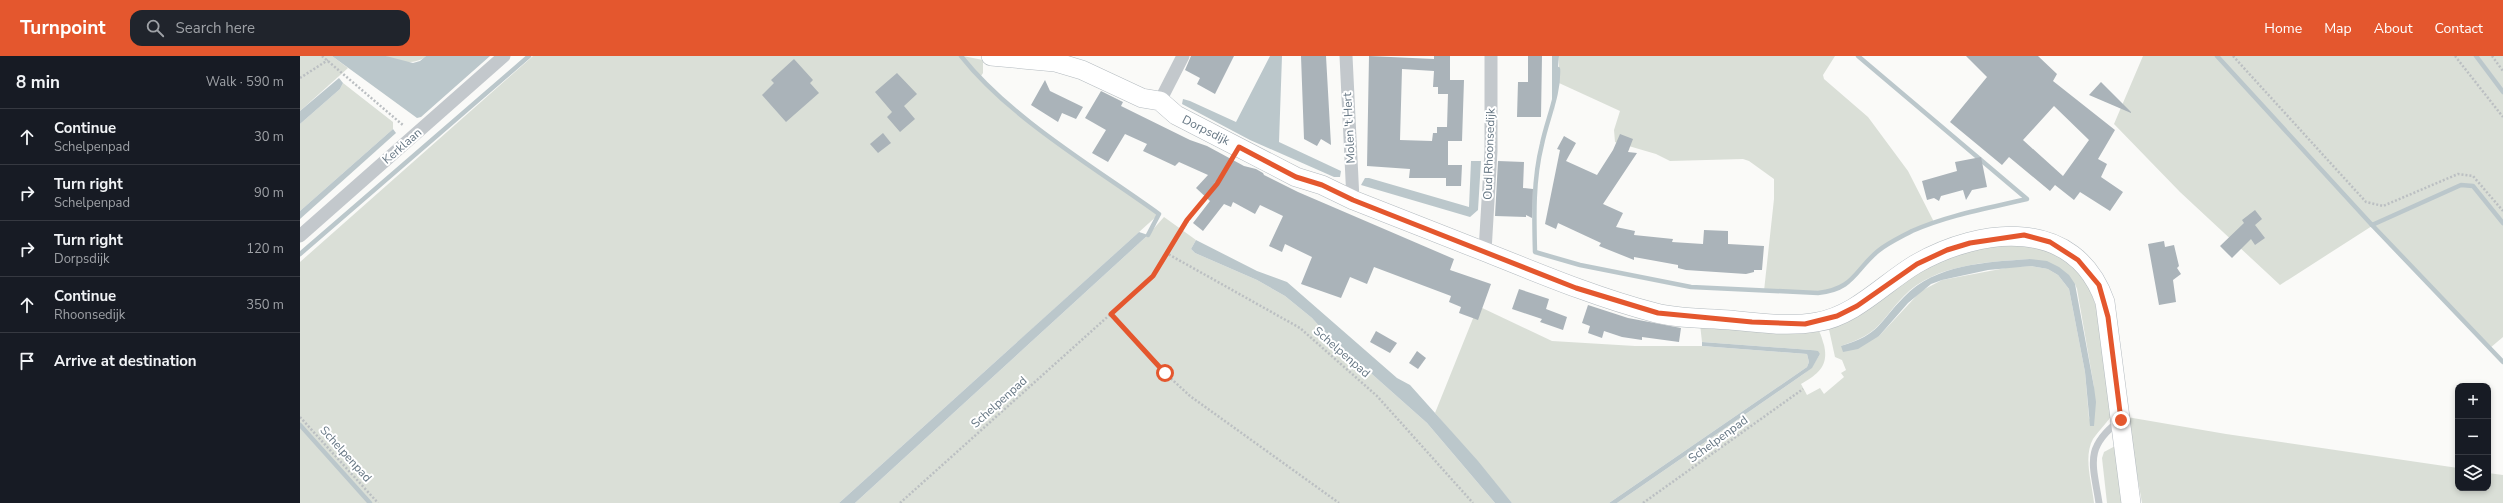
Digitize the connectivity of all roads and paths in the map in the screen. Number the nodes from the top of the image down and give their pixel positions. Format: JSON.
{"nodes":[{"id":1,"x":322,"y":56,"type":"edge"},
{"id":2,"x":504,"y":56,"type":"edge"},
{"id":3,"x":991,"y":56,"type":"edge"},
{"id":4,"x":1183,"y":56,"type":"edge"},
{"id":5,"x":1346,"y":56,"type":"edge"},
{"id":6,"x":1491,"y":56,"type":"edge"},
{"id":7,"x":2233,"y":56,"type":"edge"},
{"id":8,"x":2455,"y":56,"type":"edge"},
{"id":9,"x":2492,"y":56,"type":"edge"},
{"id":10,"x":328,"y":60,"type":"junction"},
{"id":11,"x":2503,"y":71,"type":"edge"},
{"id":12,"x":300,"y":78,"type":"edge"},
{"id":13,"x":1160,"y":101,"type":"junction"},
{"id":14,"x":2503,"y":117,"type":"edge"},
{"id":15,"x":415,"y":135,"type":"junction"},
{"id":16,"x":1239,"y":147,"type":"junction"},
{"id":17,"x":1353,"y":200,"type":"junction"},
{"id":18,"x":2503,"y":211,"type":"edge"},
{"id":19,"x":300,"y":236,"type":"edge"},
{"id":20,"x":1485,"y":252,"type":"junction"},
{"id":21,"x":1168,"y":254,"type":"junction"},
{"id":22,"x":1111,"y":314,"type":"junction"},
{"id":23,"x":1803,"y":389,"type":"dead end"},
{"id":24,"x":300,"y":417,"type":"edge"},
{"id":25,"x":2121,"y":420,"type":"junction"},
{"id":26,"x":378,"y":503,"type":"edge"},
{"id":27,"x":900,"y":503,"type":"edge"},
{"id":28,"x":1339,"y":503,"type":"edge"},
{"id":29,"x":1473,"y":503,"type":"edge"},
{"id":30,"x":1643,"y":503,"type":"edge"},
{"id":31,"x":2099,"y":503,"type":"edge"},
{"id":32,"x":2131,"y":503,"type":"edge"}],
"edges":[{"from":1,"to":10,"type":"path"},
{"from":2,"to":15,"type":"street","name":"Kerklaan"},
{"from":3,"to":13,"type":"street"},
{"from":4,"to":13,"type":"street"},
{"from":5,"to":17,"type":"street","name":"Molen 't Hert"},
{"from":6,"to":20,"type":"street","name":"Oud Rhoonsedijk"},
{"from":7,"to":18,"type":"path"},
{"from":8,"to":14,"type":"path"},
{"from":9,"to":11,"type":"path"},
{"from":10,"to":12,"type":"path"},
{"from":10,"to":15,"type":"path"},
{"from":13,"to":16,"type":"street","name":"Dorpsdijk"},
{"from":15,"to":19,"type":"street","name":"Kerklaan"},
{"from":16,"to":17,"type":"street","name":"Dorpsdijk"},
{"from":16,"to":21,"type":"path","name":"Schelpenpad"},
{"from":17,"to":20,"type":"street","name":"Dorpsdijk"},
{"from":20,"to":25,"type":"street","name":"Dorpsdijk"},
{"from":21,"to":22,"type":"path","name":"Schelpenpad"},
{"from":21,"to":29,"type":"path","name":"Schelpenpad"},
{"from":22,"to":27,"type":"path","name":"Schelpenpad"},
{"from":22,"to":28,"type":"path"},
{"from":23,"to":30,"type":"path","name":"Schelpenpad"},
{"from":24,"to":26,"type":"path","name":"Schelpenpad"},
{"from":25,"to":31,"type":"lane"},
{"from":25,"to":32,"type":"street","name":"Dorpsdijk"}]}
